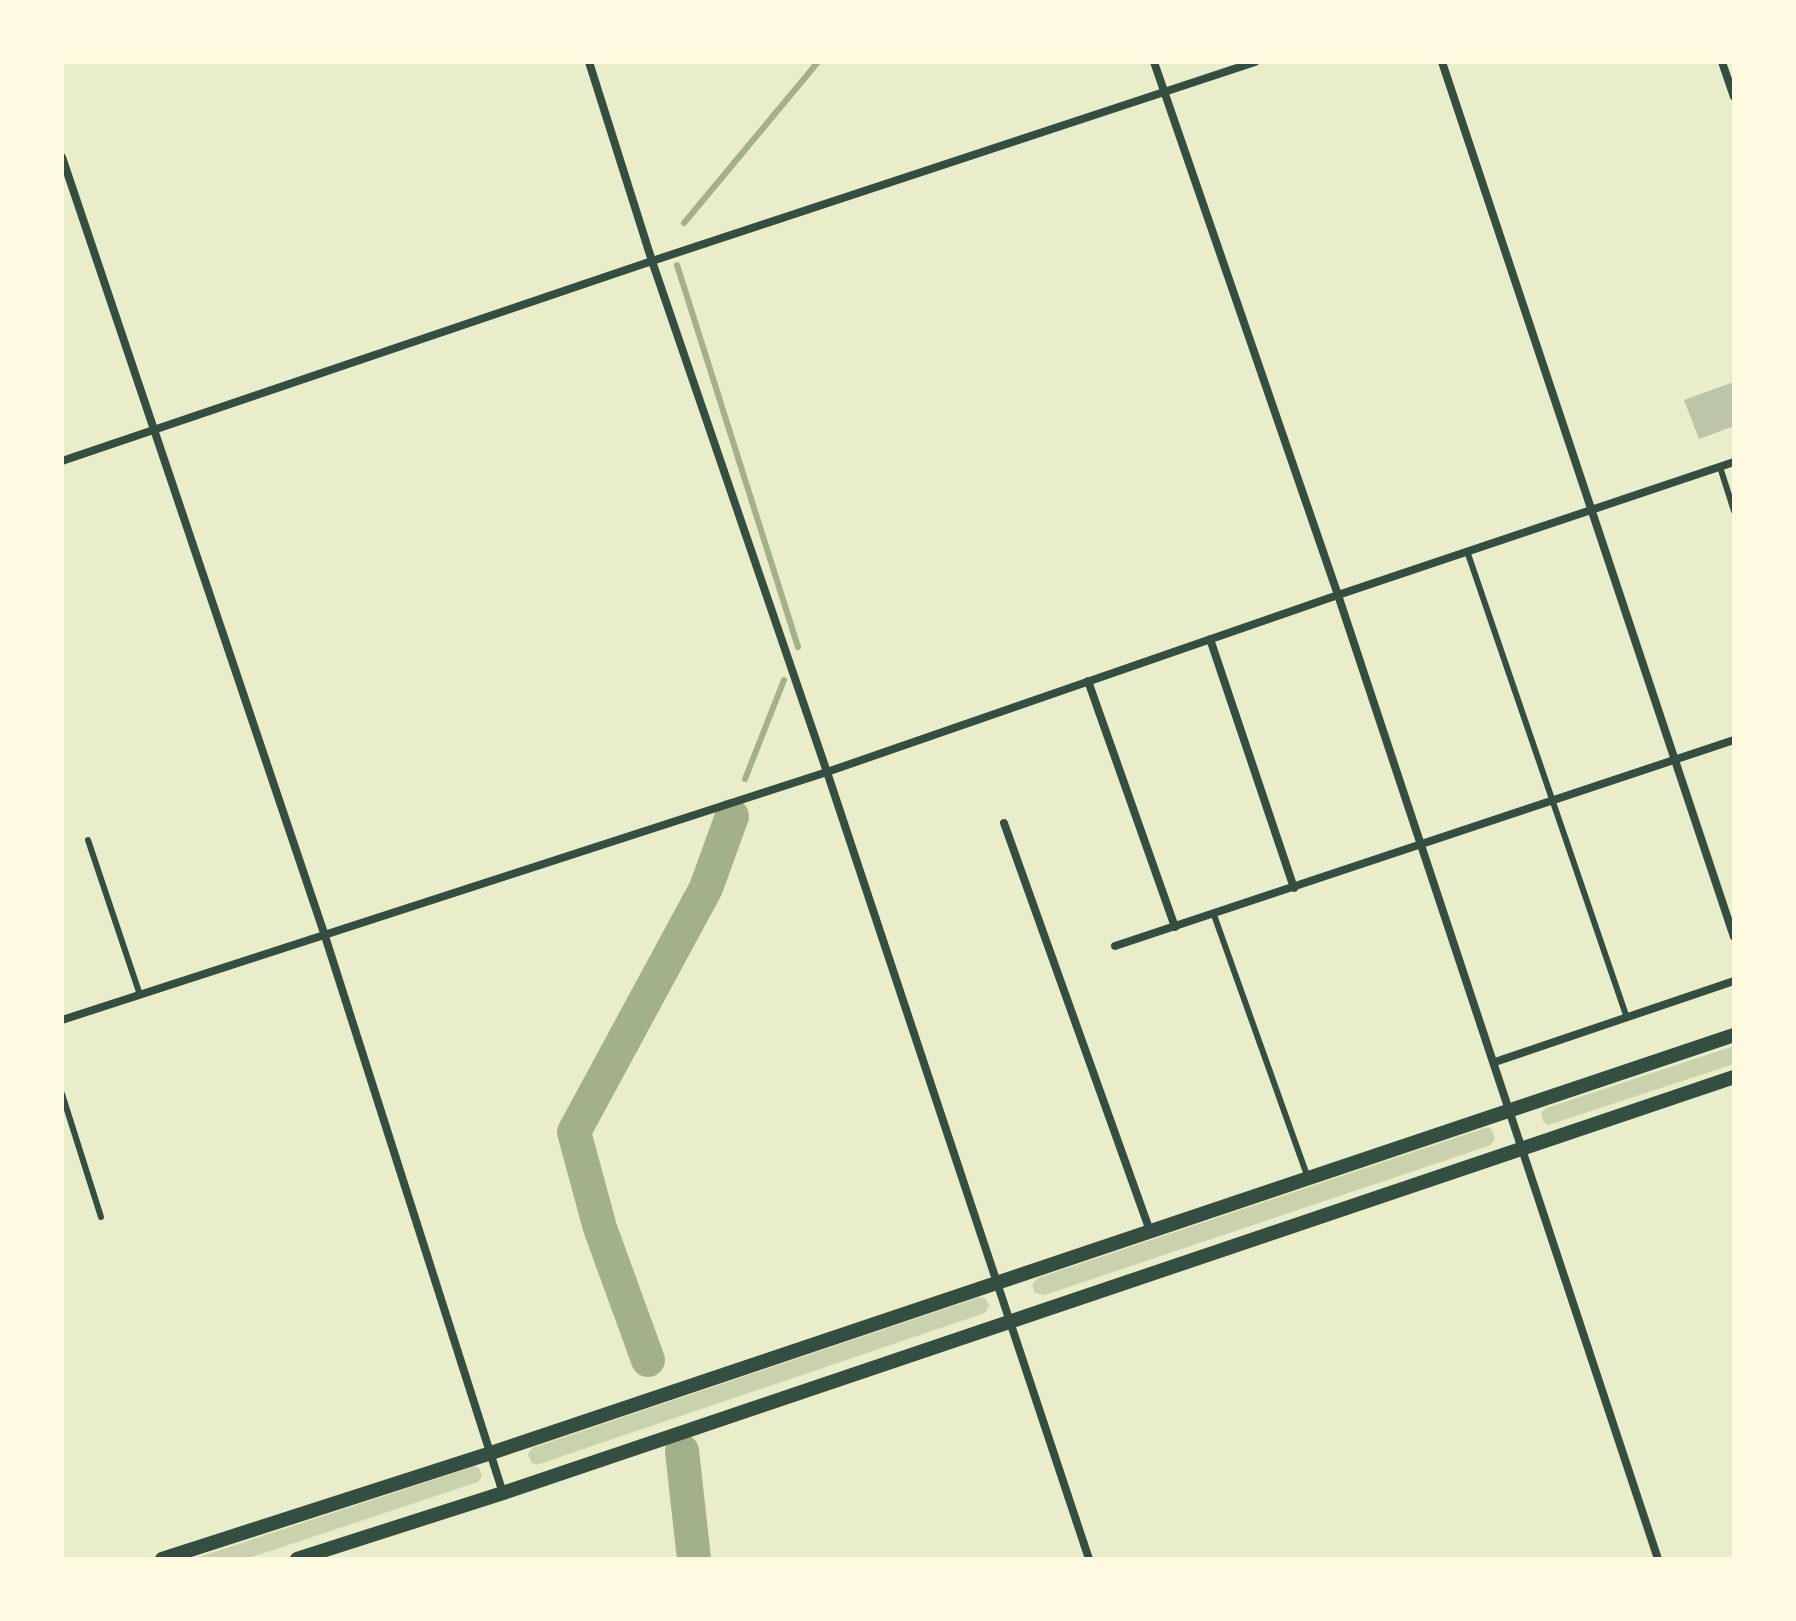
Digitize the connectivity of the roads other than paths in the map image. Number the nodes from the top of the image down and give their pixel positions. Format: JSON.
{"nodes":[{"id":1,"x":589,"y":62,"type":"edge"},
{"id":2,"x":1154,"y":62,"type":"edge"},
{"id":3,"x":1255,"y":62,"type":"edge"},
{"id":4,"x":1442,"y":62,"type":"edge"},
{"id":5,"x":1722,"y":62,"type":"edge"},
{"id":6,"x":1164,"y":93,"type":"junction"},
{"id":7,"x":1734,"y":97,"type":"edge"},
{"id":8,"x":62,"y":157,"type":"edge"},
{"id":9,"x":652,"y":261,"type":"junction"},
{"id":10,"x":154,"y":432,"type":"junction"},
{"id":11,"x":62,"y":461,"type":"edge"},
{"id":12,"x":1734,"y":462,"type":"edge"},
{"id":13,"x":1720,"y":467,"type":"junction"},
{"id":14,"x":1593,"y":509,"type":"junction"},
{"id":15,"x":1734,"y":511,"type":"edge"},
{"id":16,"x":1467,"y":551,"type":"junction"},
{"id":17,"x":1338,"y":595,"type":"junction"},
{"id":18,"x":1210,"y":639,"type":"junction"},
{"id":19,"x":1088,"y":681,"type":"junction"},
{"id":20,"x":1734,"y":740,"type":"edge"},
{"id":21,"x":1674,"y":760,"type":"junction"},
{"id":22,"x":827,"y":772,"type":"junction"},
{"id":23,"x":1552,"y":801,"type":"junction"},
{"id":24,"x":1004,"y":823,"type":"dead end"},
{"id":25,"x":88,"y":840,"type":"dead end"},
{"id":26,"x":1422,"y":845,"type":"junction"},
{"id":27,"x":1294,"y":888,"type":"junction"},
{"id":28,"x":1214,"y":915,"type":"junction"},
{"id":29,"x":1175,"y":927,"type":"junction"},
{"id":30,"x":324,"y":933,"type":"junction"},
{"id":31,"x":1734,"y":937,"type":"edge"},
{"id":32,"x":1115,"y":946,"type":"dead end"},
{"id":33,"x":1734,"y":981,"type":"edge"},
{"id":34,"x":140,"y":995,"type":"junction"},
{"id":35,"x":1627,"y":1018,"type":"junction"},
{"id":36,"x":62,"y":1020,"type":"edge"},
{"id":37,"x":1734,"y":1035,"type":"edge"},
{"id":38,"x":1495,"y":1062,"type":"junction"},
{"id":39,"x":1734,"y":1077,"type":"edge"},
{"id":40,"x":62,"y":1094,"type":"edge"},
{"id":41,"x":1511,"y":1110,"type":"junction"},
{"id":42,"x":1523,"y":1149,"type":"junction"},
{"id":43,"x":1308,"y":1178,"type":"junction"},
{"id":44,"x":101,"y":1217,"type":"dead end"},
{"id":45,"x":1150,"y":1231,"type":"junction"},
{"id":46,"x":999,"y":1282,"type":"junction"},
{"id":47,"x":1011,"y":1321,"type":"junction"},
{"id":48,"x":491,"y":1453,"type":"junction"},
{"id":49,"x":503,"y":1493,"type":"junction"},
{"id":50,"x":162,"y":1559,"type":"edge"},
{"id":51,"x":297,"y":1559,"type":"edge"},
{"id":52,"x":1089,"y":1559,"type":"edge"},
{"id":53,"x":1658,"y":1559,"type":"edge"}],
"edges":[{"from":1,"to":9,"type":"street"},
{"from":2,"to":6,"type":"street"},
{"from":3,"to":6,"type":"street"},
{"from":4,"to":14,"type":"street"},
{"from":5,"to":7,"type":"street"},
{"from":6,"to":9,"type":"street"},
{"from":6,"to":17,"type":"street"},
{"from":8,"to":10,"type":"street"},
{"from":9,"to":10,"type":"street"},
{"from":9,"to":22,"type":"street"},
{"from":10,"to":11,"type":"street"},
{"from":10,"to":30,"type":"street"},
{"from":12,"to":13,"type":"street"},
{"from":13,"to":14,"type":"street"},
{"from":13,"to":15,"type":"lane"},
{"from":14,"to":16,"type":"street"},
{"from":14,"to":21,"type":"street"},
{"from":16,"to":17,"type":"street"},
{"from":16,"to":23,"type":"lane"},
{"from":17,"to":18,"type":"street"},
{"from":17,"to":26,"type":"street"},
{"from":18,"to":19,"type":"street"},
{"from":18,"to":27,"type":"street"},
{"from":19,"to":22,"type":"street"},
{"from":19,"to":29,"type":"street"},
{"from":20,"to":21,"type":"street"},
{"from":21,"to":23,"type":"street"},
{"from":21,"to":31,"type":"street"},
{"from":22,"to":30,"type":"street"},
{"from":22,"to":46,"type":"street"},
{"from":23,"to":26,"type":"street"},
{"from":23,"to":35,"type":"lane"},
{"from":24,"to":45,"type":"street"},
{"from":25,"to":34,"type":"lane"},
{"from":26,"to":27,"type":"street"},
{"from":26,"to":38,"type":"street"},
{"from":27,"to":28,"type":"street"},
{"from":28,"to":29,"type":"street"},
{"from":28,"to":43,"type":"lane"},
{"from":29,"to":32,"type":"street"},
{"from":30,"to":34,"type":"street"},
{"from":30,"to":48,"type":"street"},
{"from":33,"to":35,"type":"street"},
{"from":34,"to":36,"type":"street"},
{"from":35,"to":38,"type":"street"},
{"from":37,"to":41,"type":"street"},
{"from":38,"to":41,"type":"street"},
{"from":39,"to":42,"type":"street"},
{"from":40,"to":44,"type":"lane"},
{"from":41,"to":42,"type":"street"},
{"from":41,"to":43,"type":"street"},
{"from":42,"to":47,"type":"street"},
{"from":42,"to":53,"type":"street"},
{"from":43,"to":45,"type":"street"},
{"from":45,"to":46,"type":"street"},
{"from":46,"to":47,"type":"street"},
{"from":46,"to":48,"type":"street"},
{"from":47,"to":49,"type":"street"},
{"from":47,"to":52,"type":"street"},
{"from":48,"to":49,"type":"street"},
{"from":48,"to":50,"type":"street"},
{"from":49,"to":51,"type":"street"}]}
